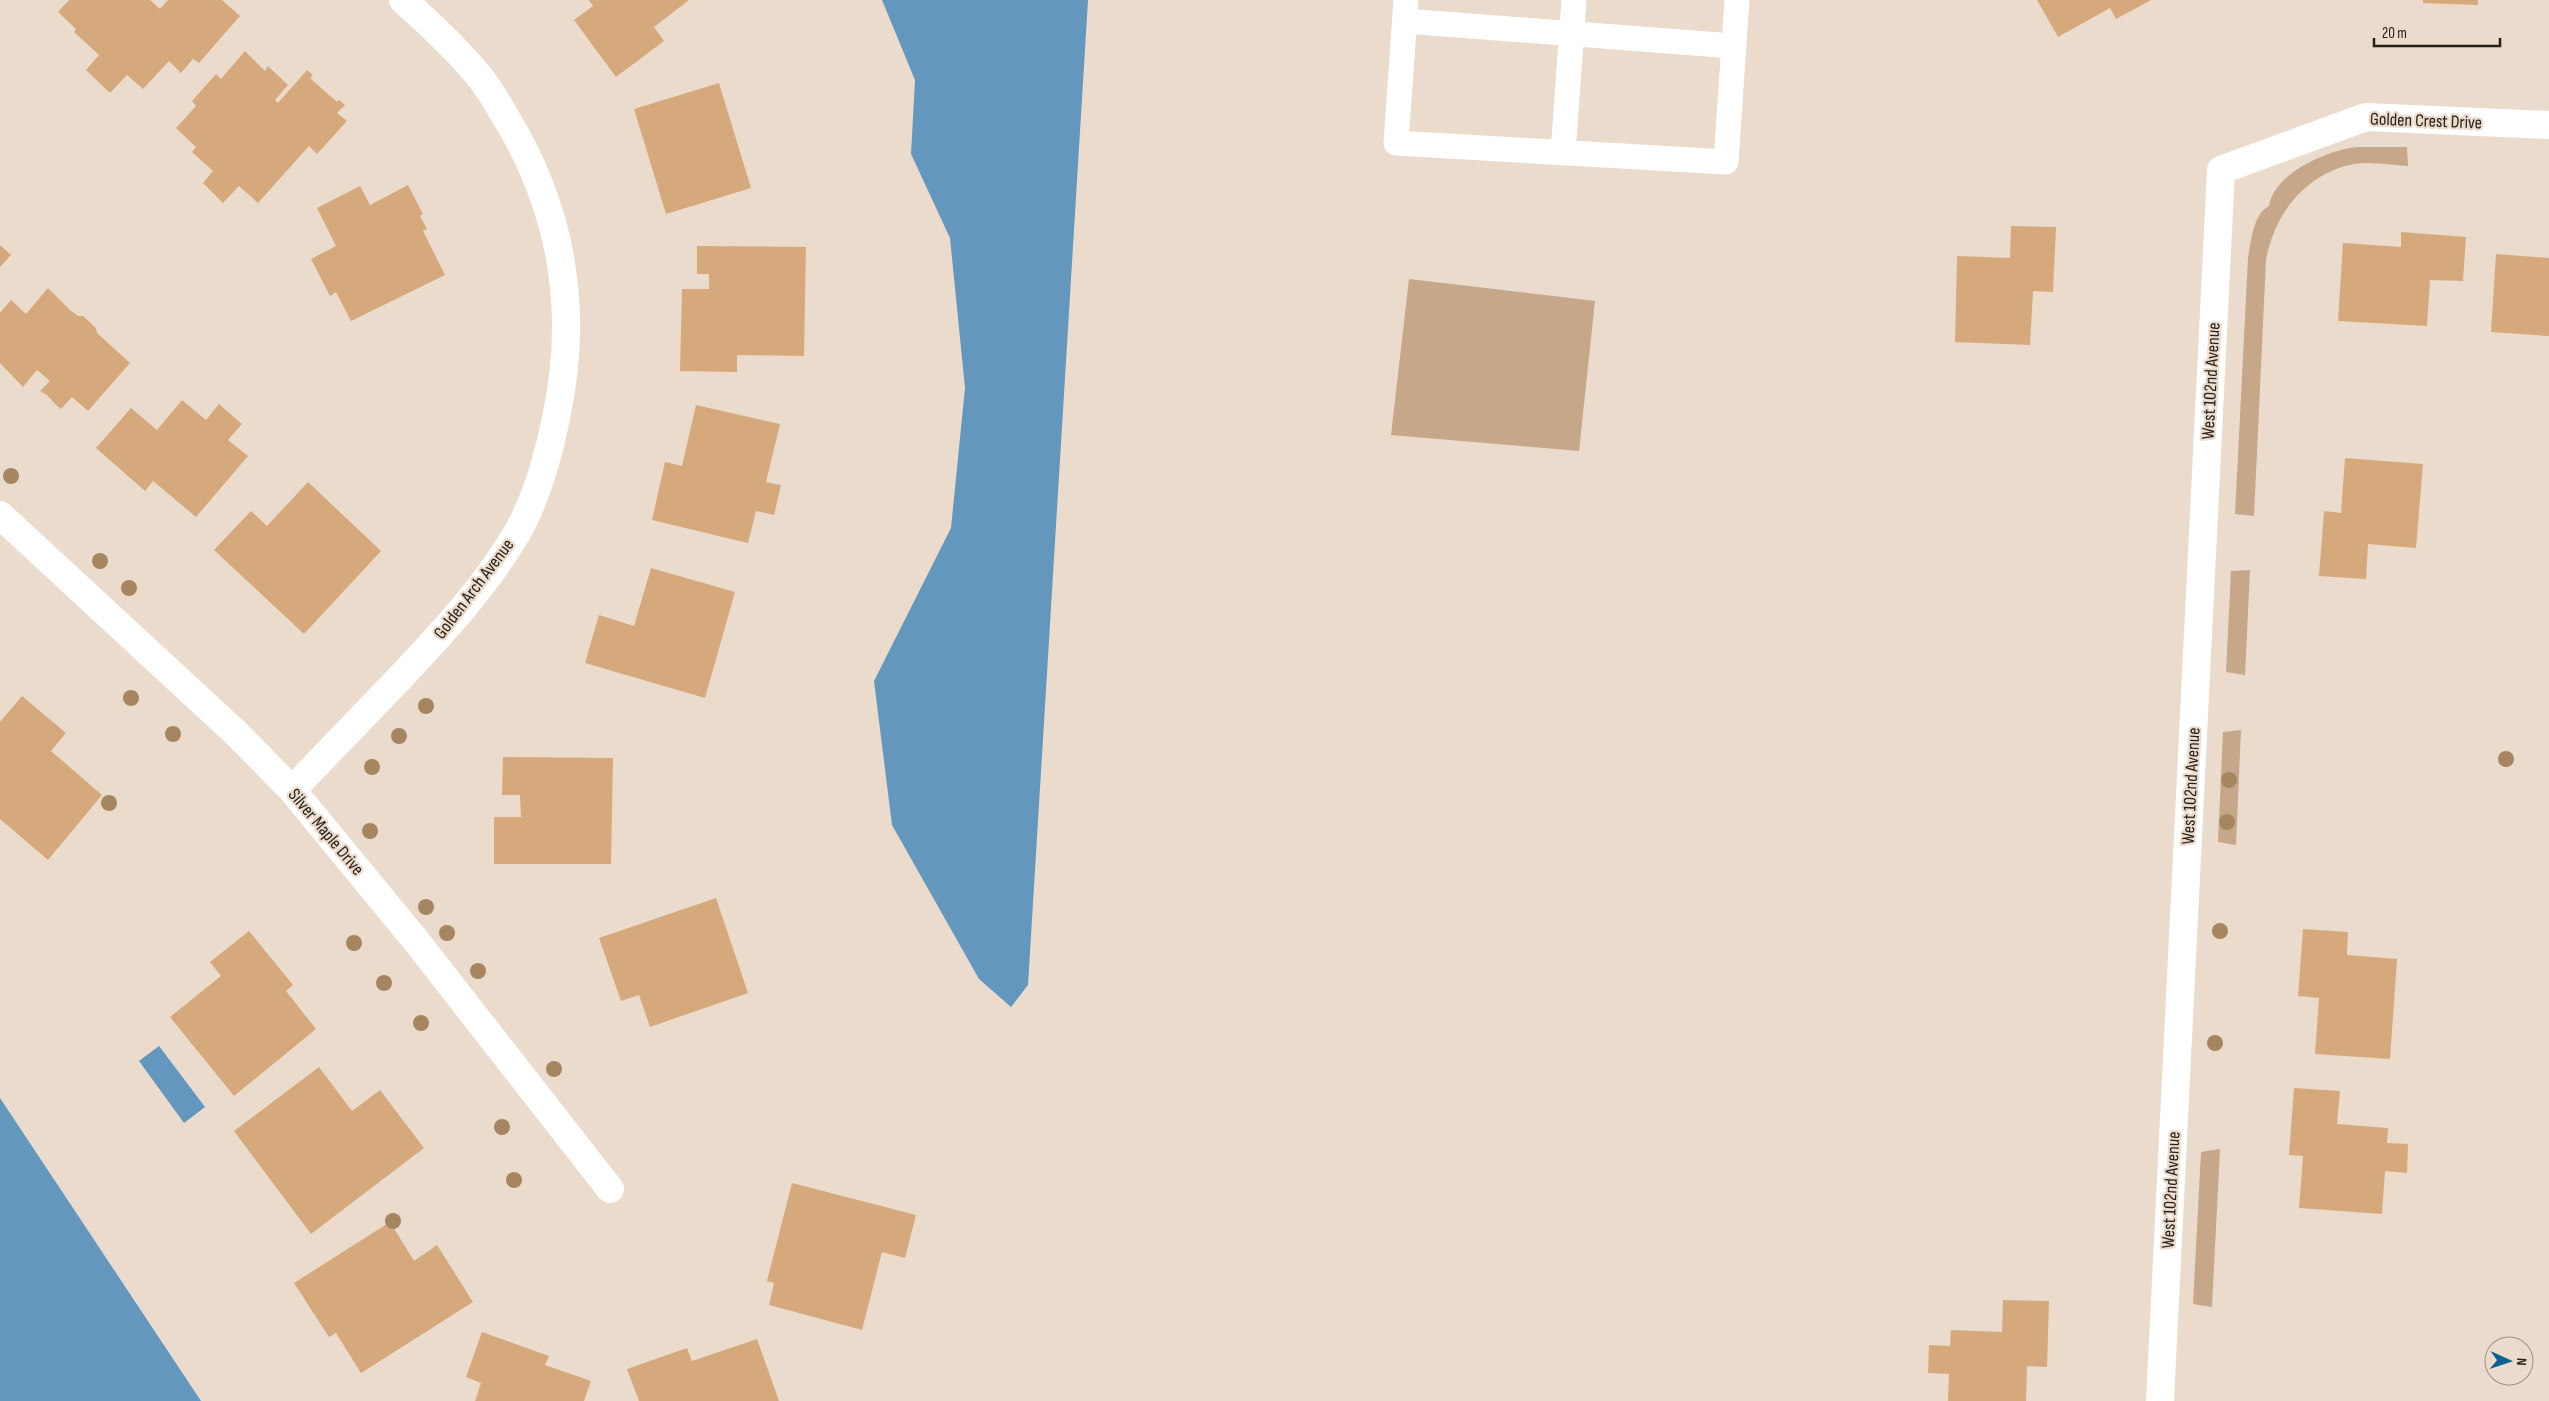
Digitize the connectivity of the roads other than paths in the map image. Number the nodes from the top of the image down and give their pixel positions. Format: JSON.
{"nodes":[{"id":1,"x":403,"y":0,"type":"edge"},
{"id":2,"x":1574,"y":0,"type":"edge"},
{"id":3,"x":1737,"y":0,"type":"edge"},
{"id":4,"x":1405,"y":10,"type":"edge"},
{"id":5,"x":1571,"y":33,"type":"junction"},
{"id":6,"x":1733,"y":46,"type":"junction"},
{"id":7,"x":2549,"y":125,"type":"edge"},
{"id":8,"x":1563,"y":153,"type":"junction"},
{"id":9,"x":2222,"y":170,"type":"joint"},
{"id":10,"x":0,"y":515,"type":"edge"},
{"id":11,"x":292,"y":790,"type":"junction"},
{"id":12,"x":610,"y":1189,"type":"dead end"},
{"id":13,"x":2160,"y":1401,"type":"edge"}],
"edges":[{"from":1,"to":11,"type":"street","name":"Golden Arch Avenue"},
{"from":2,"to":5,"type":"lane"},
{"from":3,"to":6,"type":"lane"},
{"from":4,"to":5,"type":"lane"},
{"from":4,"to":8,"type":"lane"},
{"from":5,"to":6,"type":"lane"},
{"from":5,"to":8,"type":"lane"},
{"from":6,"to":8,"type":"lane"},
{"from":7,"to":9,"type":"street","name":"Golden Crest Drive"},
{"from":9,"to":13,"type":"street","name":"West 102nd Avenue"},
{"from":10,"to":11,"type":"street","name":"Silver Maple Drive"},
{"from":11,"to":12,"type":"street","name":"Silver Maple Drive"}]}
